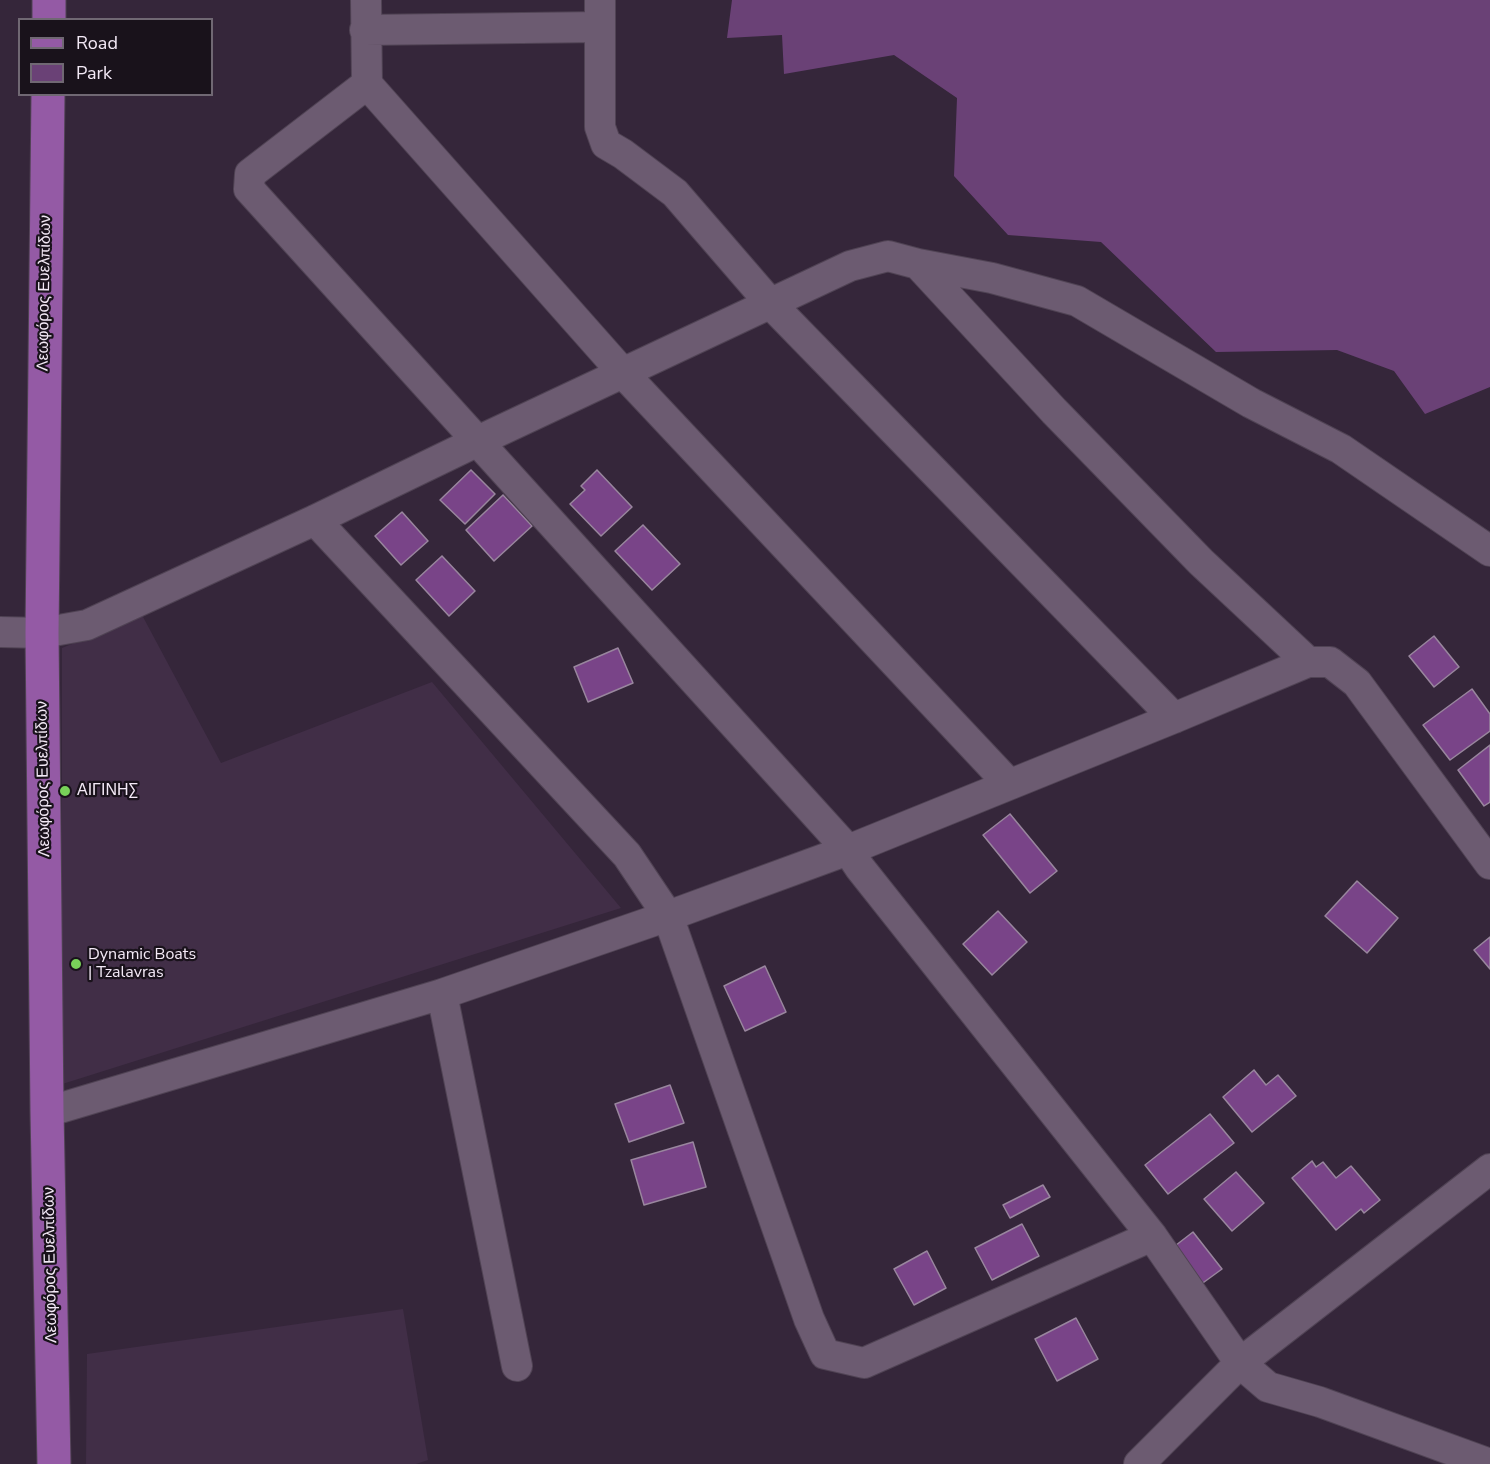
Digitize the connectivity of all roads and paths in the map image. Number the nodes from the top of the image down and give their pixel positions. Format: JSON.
{"nodes":[{"id":1,"x":49,"y":0,"type":"edge"},
{"id":2,"x":366,"y":0,"type":"edge"},
{"id":3,"x":600,"y":13,"type":"edge"},
{"id":4,"x":49,"y":18,"type":"edge"},
{"id":5,"x":365,"y":30,"type":"junction"},
{"id":6,"x":367,"y":84,"type":"junction"},
{"id":7,"x":48,"y":96,"type":"edge"},
{"id":8,"x":918,"y":264,"type":"junction"},
{"id":9,"x":770,"y":303,"type":"junction"},
{"id":10,"x":623,"y":373,"type":"junction"},
{"id":11,"x":478,"y":441,"type":"junction"},
{"id":12,"x":315,"y":520,"type":"junction"},
{"id":13,"x":1490,"y":551,"type":"edge"},
{"id":14,"x":0,"y":632,"type":"edge"},
{"id":15,"x":42,"y":633,"type":"junction"},
{"id":16,"x":1308,"y":662,"type":"junction"},
{"id":17,"x":1174,"y":718,"type":"junction"},
{"id":18,"x":1009,"y":784,"type":"junction"},
{"id":19,"x":848,"y":850,"type":"junction"},
{"id":20,"x":1490,"y":864,"type":"edge"},
{"id":21,"x":668,"y":916,"type":"junction"},
{"id":22,"x":442,"y":994,"type":"junction"},
{"id":23,"x":48,"y":1112,"type":"junction"},
{"id":24,"x":1490,"y":1169,"type":"edge"},
{"id":25,"x":1152,"y":1236,"type":"junction"},
{"id":26,"x":1240,"y":1363,"type":"junction"},
{"id":27,"x":517,"y":1366,"type":"dead end"},
{"id":28,"x":54,"y":1464,"type":"edge"},
{"id":29,"x":1139,"y":1464,"type":"edge"},
{"id":30,"x":1490,"y":1464,"type":"edge"}],
"edges":[{"from":1,"to":4,"type":"main road"},
{"from":2,"to":5,"type":"street"},
{"from":3,"to":5,"type":"street"},
{"from":3,"to":9,"type":"street"},
{"from":5,"to":6,"type":"street"},
{"from":6,"to":10,"type":"street"},
{"from":6,"to":11,"type":"street"},
{"from":7,"to":15,"type":"main road","name":"Λεωφόρος Ευελπίδων"},
{"from":8,"to":9,"type":"street"},
{"from":8,"to":13,"type":"street"},
{"from":8,"to":16,"type":"street"},
{"from":9,"to":10,"type":"street"},
{"from":9,"to":17,"type":"street"},
{"from":10,"to":11,"type":"street"},
{"from":10,"to":18,"type":"street"},
{"from":11,"to":12,"type":"street"},
{"from":11,"to":19,"type":"street"},
{"from":12,"to":15,"type":"street"},
{"from":12,"to":21,"type":"street"},
{"from":14,"to":15,"type":"street"},
{"from":15,"to":23,"type":"main road","name":"Λεωφόρος Ευελπίδων"},
{"from":16,"to":17,"type":"street"},
{"from":16,"to":20,"type":"street"},
{"from":17,"to":18,"type":"street"},
{"from":18,"to":19,"type":"street"},
{"from":19,"to":21,"type":"street"},
{"from":19,"to":25,"type":"street"},
{"from":21,"to":22,"type":"street"},
{"from":21,"to":25,"type":"street"},
{"from":22,"to":23,"type":"street"},
{"from":22,"to":27,"type":"street"},
{"from":23,"to":28,"type":"main road","name":"Λεωφόρος Ευελπίδων"},
{"from":24,"to":26,"type":"street"},
{"from":25,"to":26,"type":"street"},
{"from":26,"to":29,"type":"street"},
{"from":26,"to":30,"type":"street"}]}
